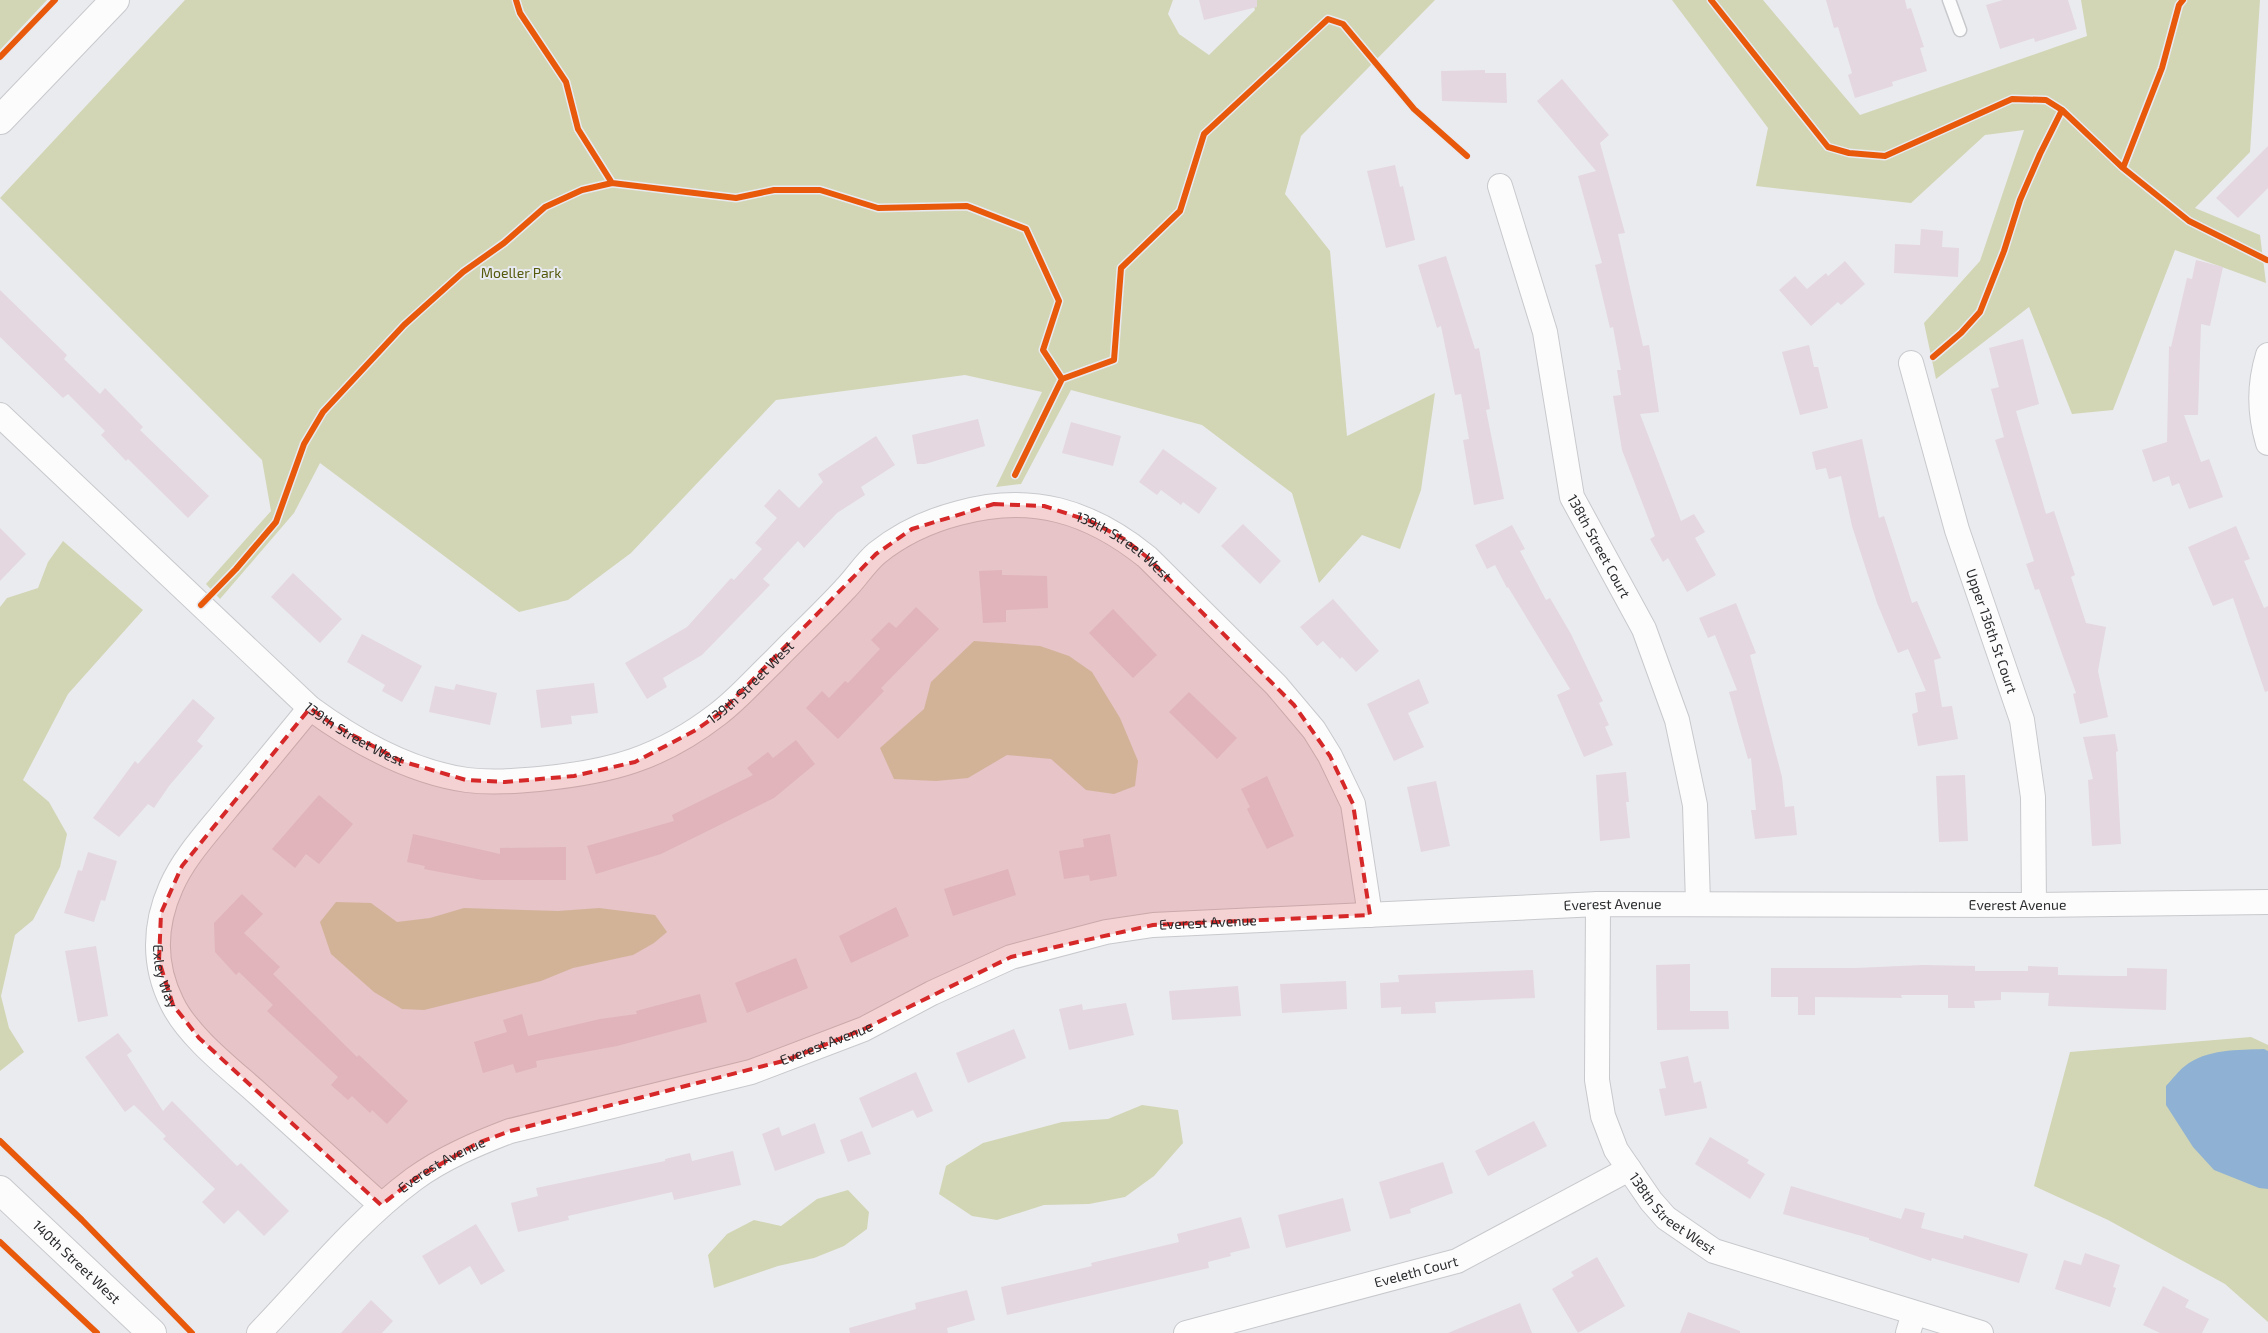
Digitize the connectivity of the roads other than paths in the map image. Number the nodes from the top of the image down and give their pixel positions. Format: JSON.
{"nodes":[{"id":1,"x":115,"y":0,"type":"edge"},
{"id":2,"x":1949,"y":0,"type":"edge"},
{"id":3,"x":1960,"y":30,"type":"dead end"},
{"id":4,"x":0,"y":120,"type":"edge"},
{"id":5,"x":1500,"y":186,"type":"dead end"},
{"id":6,"x":2268,"y":355,"type":"edge"},
{"id":7,"x":1911,"y":363,"type":"dead end"},
{"id":8,"x":3,"y":425,"type":"edge"},
{"id":9,"x":2268,"y":442,"type":"edge"},
{"id":10,"x":310,"y":708,"type":"junction"},
{"id":11,"x":2268,"y":902,"type":"edge"},
{"id":12,"x":1698,"y":903,"type":"junction"},
{"id":13,"x":1598,"y":904,"type":"junction"},
{"id":14,"x":2034,"y":905,"type":"junction"},
{"id":15,"x":1370,"y":915,"type":"junction"},
{"id":16,"x":1629,"y":1169,"type":"junction"},
{"id":17,"x":0,"y":1190,"type":"edge"},
{"id":18,"x":382,"y":1205,"type":"junction"},
{"id":19,"x":1911,"y":1323,"type":"edge"},
{"id":20,"x":152,"y":1333,"type":"edge"},
{"id":21,"x":260,"y":1333,"type":"edge"},
{"id":22,"x":1186,"y":1333,"type":"edge"},
{"id":23,"x":1981,"y":1333,"type":"edge"}],
"edges":[{"from":1,"to":4,"type":"street"},
{"from":2,"to":3,"type":"lane"},
{"from":5,"to":12,"type":"street","name":"138th Street Court"},
{"from":6,"to":9,"type":"street"},
{"from":7,"to":14,"type":"street","name":"Upper 136th St Court"},
{"from":8,"to":10,"type":"street","name":"139th Street West"},
{"from":10,"to":15,"type":"street","name":"139th Street West"},
{"from":10,"to":18,"type":"street","name":"Exley Way"},
{"from":11,"to":14,"type":"street","name":"Everest Avenue"},
{"from":12,"to":13,"type":"street","name":"Everest Avenue"},
{"from":12,"to":14,"type":"street","name":"Everest Avenue"},
{"from":13,"to":15,"type":"street","name":"Everest Avenue"},
{"from":13,"to":16,"type":"street","name":"138th Street West"},
{"from":15,"to":18,"type":"street","name":"Everest Avenue"},
{"from":16,"to":19,"type":"street","name":"138th Street West"},
{"from":16,"to":22,"type":"street","name":"Eveleth Court"},
{"from":17,"to":20,"type":"street","name":"140th Street West"},
{"from":18,"to":21,"type":"street","name":"Everest Avenue"},
{"from":19,"to":23,"type":"street","name":"138th Street West"}]}
